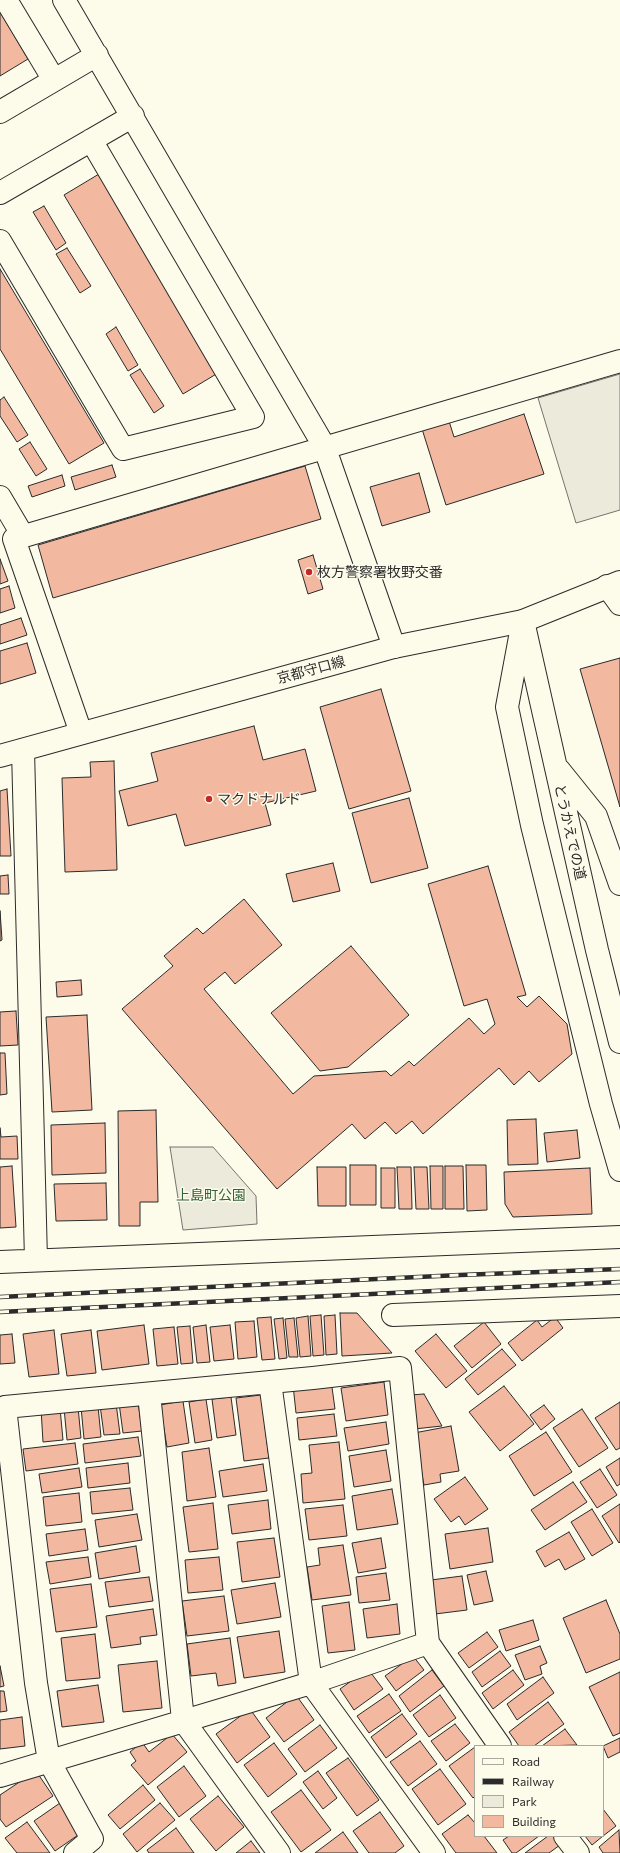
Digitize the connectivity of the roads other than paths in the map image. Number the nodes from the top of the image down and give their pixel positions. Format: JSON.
{"nodes":[{"id":1,"x":6,"y":0,"type":"edge"},
{"id":2,"x":64,"y":0,"type":"edge"},
{"id":3,"x":97,"y":55,"type":"junction"},
{"id":4,"x":54,"y":80,"type":"junction"},
{"id":5,"x":0,"y":112,"type":"edge"},
{"id":6,"x":133,"y":116,"type":"junction"},
{"id":7,"x":91,"y":140,"type":"junction"},
{"id":8,"x":0,"y":193,"type":"edge"},
{"id":9,"x":0,"y":241,"type":"edge"},
{"id":10,"x":620,"y":361,"type":"edge"},
{"id":11,"x":324,"y":446,"type":"junction"},
{"id":12,"x":0,"y":497,"type":"edge"},
{"id":13,"x":23,"y":536,"type":"junction"},
{"id":14,"x":613,"y":584,"type":"edge"},
{"id":15,"x":620,"y":604,"type":"edge"},
{"id":16,"x":523,"y":621,"type":"junction"},
{"id":17,"x":394,"y":647,"type":"junction"},
{"id":18,"x":81,"y":733,"type":"junction"},
{"id":19,"x":23,"y":750,"type":"junction"},
{"id":20,"x":0,"y":756,"type":"edge"},
{"id":21,"x":556,"y":766,"type":"junction"},
{"id":22,"x":620,"y":884,"type":"edge"},
{"id":23,"x":620,"y":1042,"type":"edge"},
{"id":24,"x":620,"y":1170,"type":"edge"},
{"id":25,"x":620,"y":1237,"type":"edge"},
{"id":26,"x":36,"y":1260,"type":"junction"},
{"id":27,"x":0,"y":1262,"type":"edge"},
{"id":28,"x":620,"y":1306,"type":"edge"},
{"id":29,"x":393,"y":1315,"type":"dead end"},
{"id":30,"x":270,"y":1382,"type":"junction"},
{"id":31,"x":149,"y":1394,"type":"junction"},
{"id":32,"x":428,"y":1644,"type":"junction"},
{"id":33,"x":311,"y":1683,"type":"junction"},
{"id":34,"x":183,"y":1720,"type":"junction"},
{"id":35,"x":499,"y":1745,"type":"edge"},
{"id":36,"x":49,"y":1761,"type":"junction"},
{"id":37,"x":0,"y":1776,"type":"edge"},
{"id":38,"x":566,"y":1837,"type":"edge"},
{"id":39,"x":97,"y":1846,"type":"edge"},
{"id":40,"x":75,"y":1853,"type":"edge"},
{"id":41,"x":279,"y":1853,"type":"edge"},
{"id":42,"x":434,"y":1853,"type":"edge"},
{"id":43,"x":578,"y":1853,"type":"edge"}],
"edges":[{"from":1,"to":4,"type":"street"},
{"from":2,"to":3,"type":"street"},
{"from":3,"to":4,"type":"street"},
{"from":3,"to":6,"type":"street"},
{"from":4,"to":5,"type":"street"},
{"from":6,"to":7,"type":"street"},
{"from":6,"to":11,"type":"street"},
{"from":7,"to":8,"type":"street"},
{"from":7,"to":9,"type":"street"},
{"from":10,"to":11,"type":"street"},
{"from":11,"to":13,"type":"street"},
{"from":11,"to":17,"type":"street"},
{"from":12,"to":13,"type":"street"},
{"from":13,"to":18,"type":"street"},
{"from":14,"to":15,"type":"street"},
{"from":14,"to":16,"type":"street","name":"京都守口線"},
{"from":16,"to":17,"type":"street","name":"京都守口線"},
{"from":16,"to":21,"type":"street","name":"とうかえでの道"},
{"from":16,"to":24,"type":"street"},
{"from":17,"to":18,"type":"street","name":"京都守口線"},
{"from":18,"to":19,"type":"street","name":"京都守口線"},
{"from":19,"to":20,"type":"street","name":"京都守口線"},
{"from":19,"to":26,"type":"street"},
{"from":21,"to":22,"type":"street"},
{"from":21,"to":23,"type":"street","name":"とうかえでの道"},
{"from":25,"to":26,"type":"street"},
{"from":26,"to":27,"type":"street"},
{"from":28,"to":29,"type":"street"},
{"from":30,"to":31,"type":"street"},
{"from":30,"to":32,"type":"street"},
{"from":30,"to":33,"type":"street"},
{"from":31,"to":34,"type":"street"},
{"from":31,"to":36,"type":"street"},
{"from":32,"to":33,"type":"street"},
{"from":32,"to":35,"type":"street"},
{"from":33,"to":34,"type":"street"},
{"from":33,"to":42,"type":"street"},
{"from":34,"to":36,"type":"street"},
{"from":34,"to":41,"type":"street"},
{"from":36,"to":37,"type":"street"},
{"from":36,"to":39,"type":"street"},
{"from":38,"to":43,"type":"street"},
{"from":39,"to":40,"type":"street"}]}
